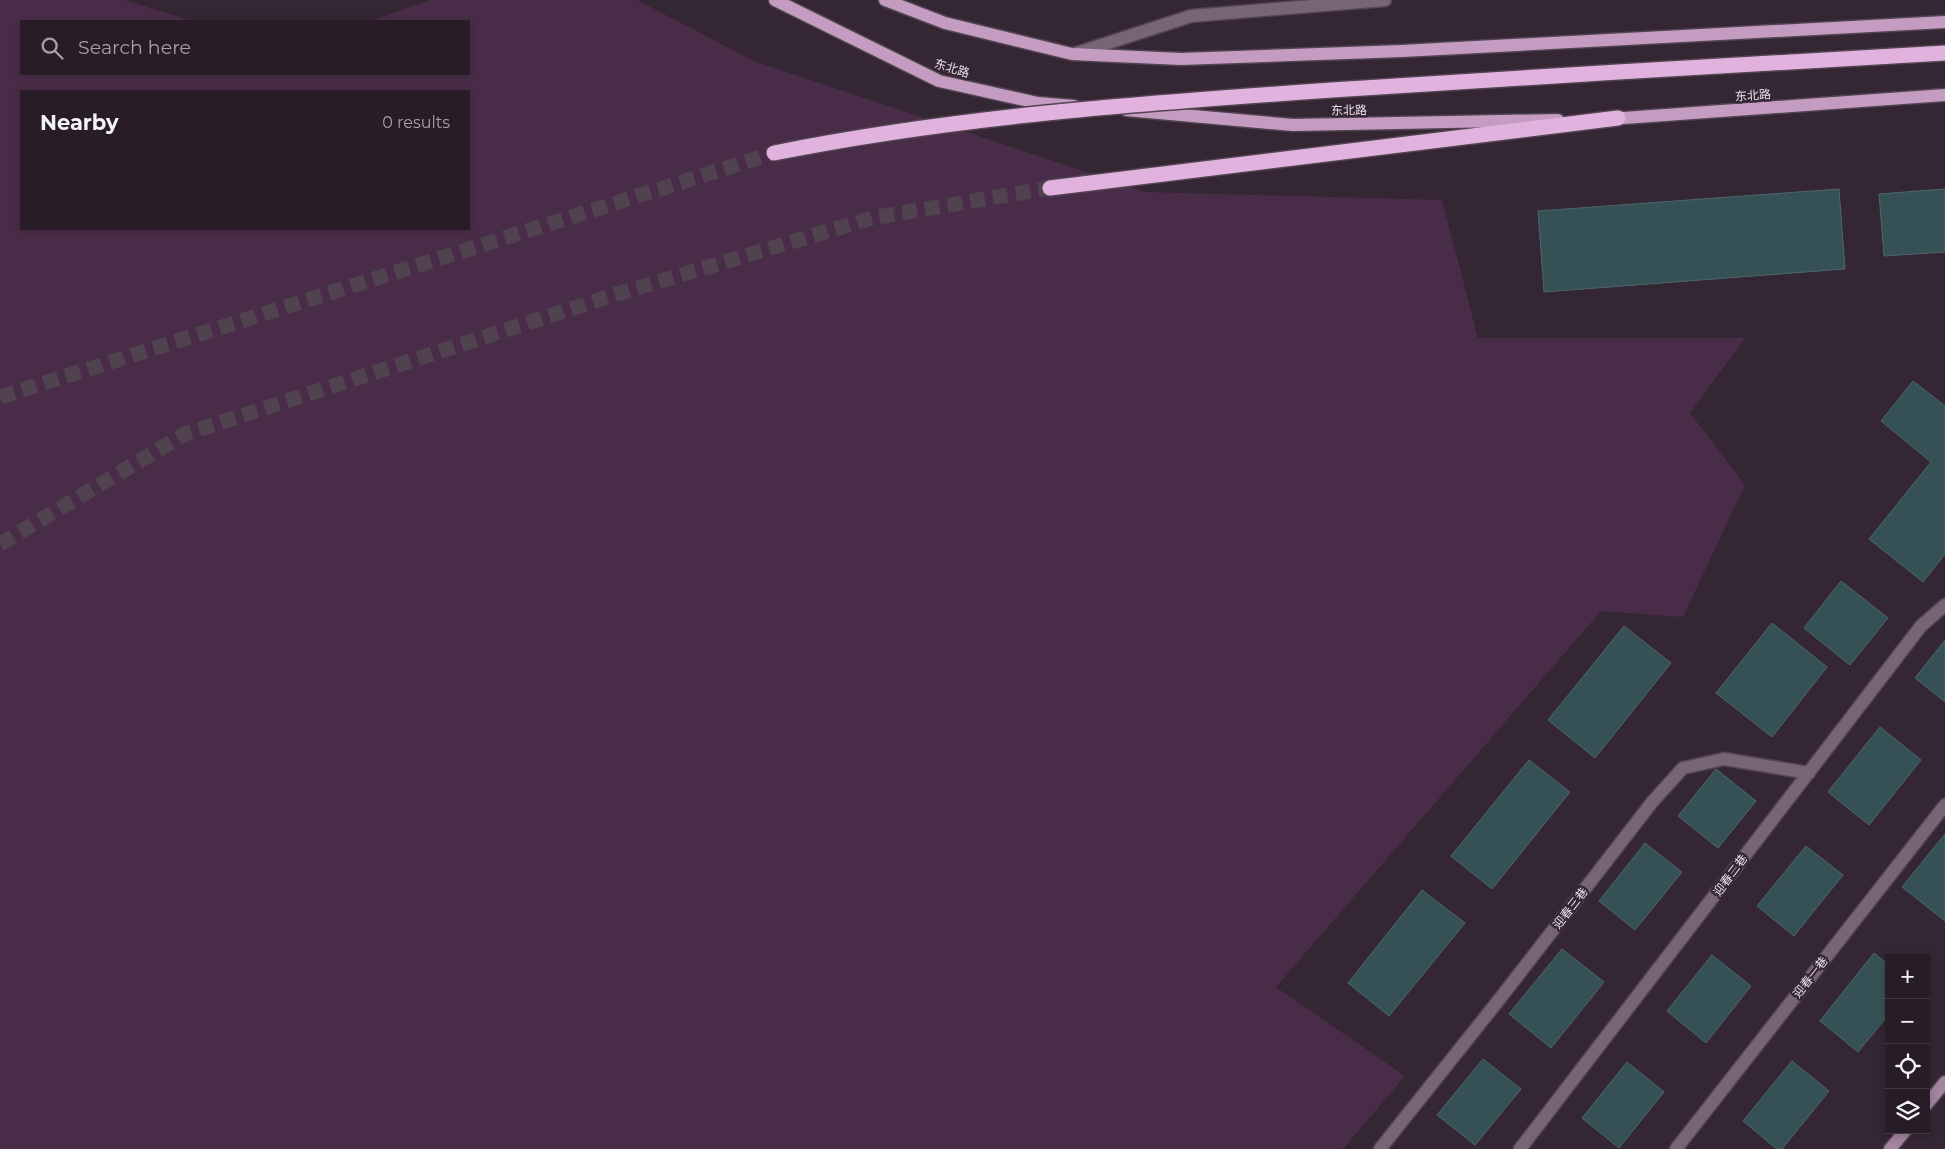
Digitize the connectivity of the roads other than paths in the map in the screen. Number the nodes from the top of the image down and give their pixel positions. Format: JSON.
{"nodes":[{"id":1,"x":775,"y":0,"type":"edge"},
{"id":2,"x":885,"y":0,"type":"edge"},
{"id":3,"x":1385,"y":0,"type":"edge"},
{"id":4,"x":1945,"y":22,"type":"edge"},
{"id":5,"x":1945,"y":53,"type":"edge"},
{"id":6,"x":1072,"y":54,"type":"junction"},
{"id":7,"x":1945,"y":95,"type":"edge"},
{"id":8,"x":1618,"y":118,"type":"junction"},
{"id":9,"x":774,"y":153,"type":"tunnel mouth"},
{"id":10,"x":1050,"y":188,"type":"tunnel mouth"},
{"id":11,"x":1945,"y":605,"type":"edge"},
{"id":12,"x":1809,"y":773,"type":"junction"},
{"id":13,"x":1945,"y":805,"type":"edge"},
{"id":14,"x":1945,"y":1082,"type":"edge"},
{"id":15,"x":1930,"y":1100,"type":"edge"},
{"id":16,"x":1903,"y":1134,"type":"edge"},
{"id":17,"x":1380,"y":1149,"type":"edge"},
{"id":18,"x":1520,"y":1149,"type":"edge"},
{"id":19,"x":1676,"y":1149,"type":"edge"},
{"id":20,"x":1890,"y":1149,"type":"edge"}],
"edges":[{"from":1,"to":8,"type":"main road","name":"东北路"},
{"from":2,"to":6,"type":"main road"},
{"from":3,"to":6,"type":"street"},
{"from":4,"to":6,"type":"main road"},
{"from":5,"to":9,"type":"highway","bridge":true},
{"from":7,"to":8,"type":"main road","name":"东北路"},
{"from":8,"to":10,"type":"highway"},
{"from":11,"to":12,"type":"street","name":"迎春二巷"},
{"from":12,"to":17,"type":"street","name":"迎春三巷"},
{"from":12,"to":18,"type":"street","name":"迎春二巷"},
{"from":13,"to":19,"type":"street","name":"迎春一巷"},
{"from":14,"to":15,"type":"street"},
{"from":16,"to":20,"type":"street"}]}
